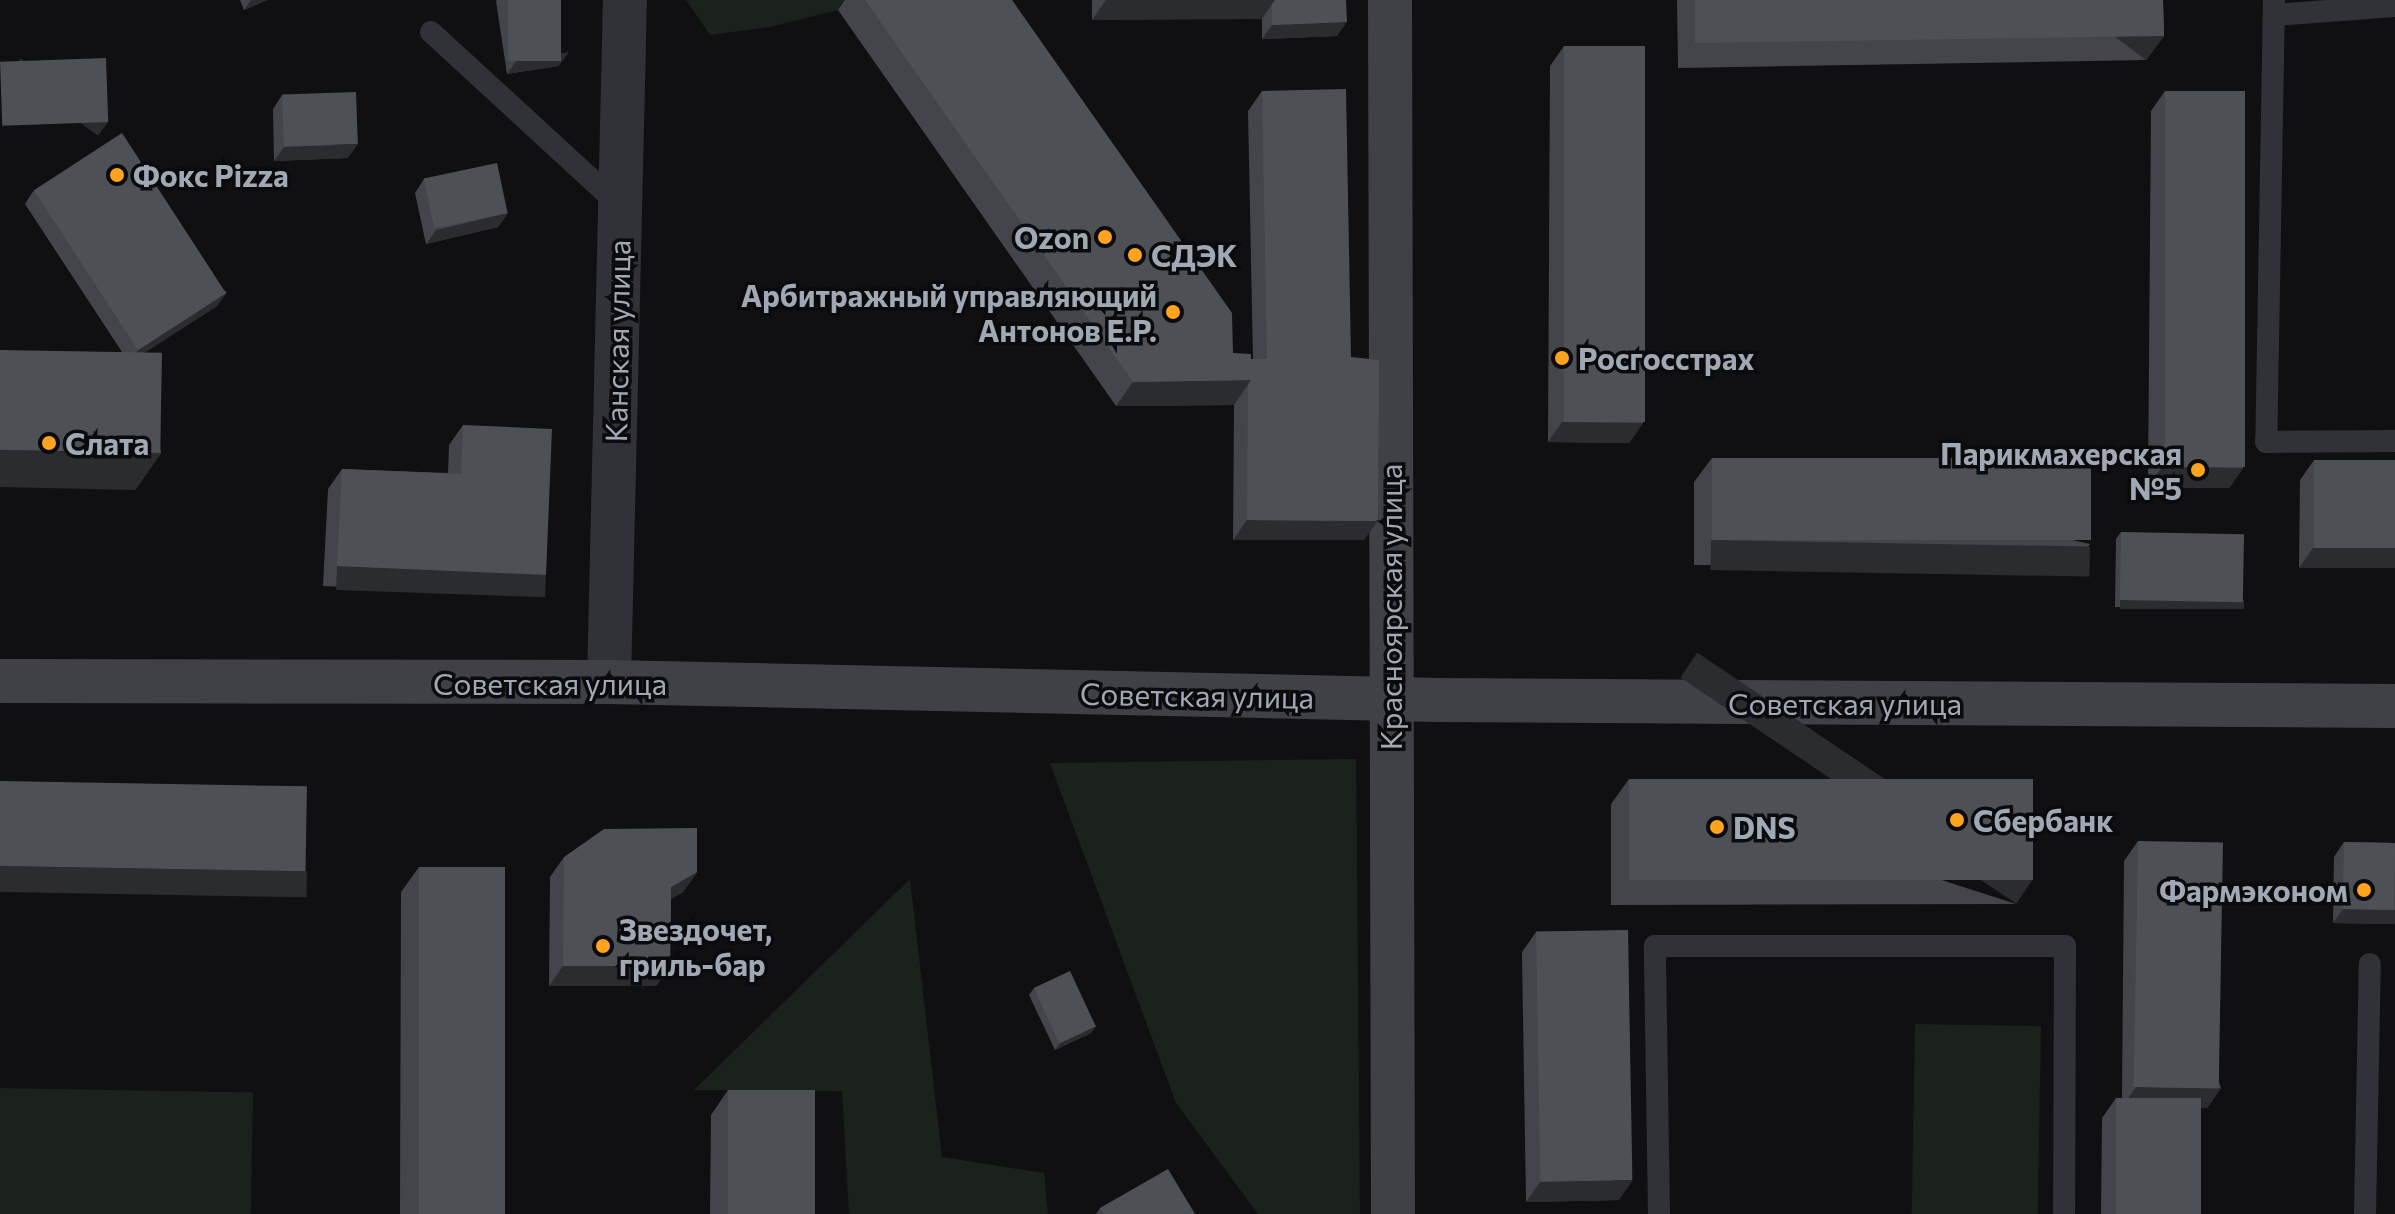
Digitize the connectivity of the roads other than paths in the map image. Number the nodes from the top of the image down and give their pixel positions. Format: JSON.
{"nodes":[{"id":1,"x":625,"y":0,"type":"edge"},
{"id":2,"x":1390,"y":0,"type":"edge"},
{"id":3,"x":2395,"y":6,"type":"edge"},
{"id":4,"x":2274,"y":7,"type":"edge"},
{"id":5,"x":431,"y":32,"type":"dead end"},
{"id":6,"x":620,"y":206,"type":"junction"},
{"id":7,"x":2395,"y":441,"type":"edge"},
{"id":8,"x":0,"y":681,"type":"edge"},
{"id":9,"x":609,"y":682,"type":"junction"},
{"id":10,"x":1390,"y":699,"type":"junction"},
{"id":11,"x":2395,"y":706,"type":"edge"},
{"id":12,"x":2370,"y":964,"type":"dead end"},
{"id":13,"x":1393,"y":1214,"type":"edge"},
{"id":14,"x":1659,"y":1214,"type":"edge"},
{"id":15,"x":2064,"y":1214,"type":"edge"},
{"id":16,"x":2365,"y":1214,"type":"edge"}],
"edges":[{"from":1,"to":6,"type":"street","name":"Канская улица"},
{"from":2,"to":10,"type":"main road","name":"Красноярская улица"},
{"from":3,"to":4,"type":"lane"},
{"from":4,"to":7,"type":"lane"},
{"from":5,"to":6,"type":"lane"},
{"from":6,"to":9,"type":"street","name":"Канская улица"},
{"from":8,"to":9,"type":"main road","name":"Советская улица"},
{"from":9,"to":10,"type":"main road","name":"Советская улица"},
{"from":10,"to":11,"type":"main road","name":"Советская улица"},
{"from":10,"to":13,"type":"main road","name":"Красноярская улица"},
{"from":12,"to":16,"type":"lane"},
{"from":14,"to":15,"type":"lane"}]}
